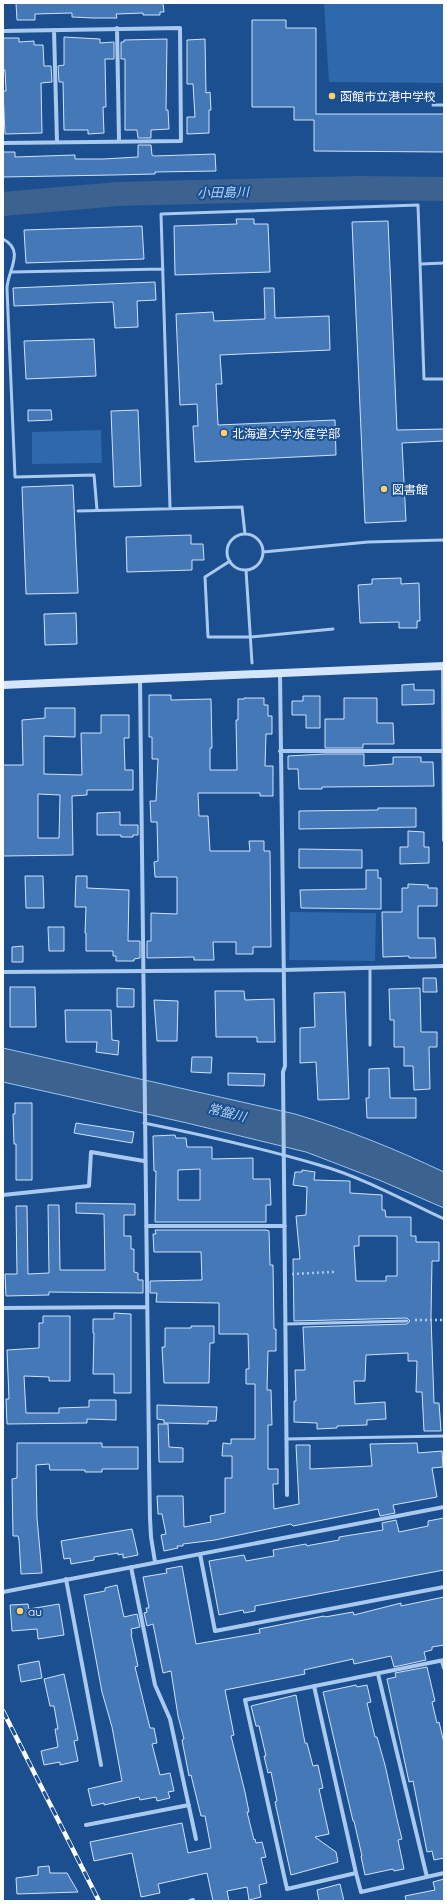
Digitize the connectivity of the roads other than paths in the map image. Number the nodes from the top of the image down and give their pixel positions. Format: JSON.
{"nodes":[{"id":1,"x":116,"y":28,"type":"junction"},
{"id":2,"x":54,"y":30,"type":"junction"},
{"id":3,"x":3,"y":31,"type":"edge"},
{"id":4,"x":433,"y":104,"type":"dead end"},
{"id":5,"x":444,"y":105,"type":"edge"},
{"id":6,"x":119,"y":141,"type":"junction"},
{"id":7,"x":57,"y":142,"type":"junction"},
{"id":8,"x":3,"y":143,"type":"edge"},
{"id":9,"x":3,"y":239,"type":"edge"},
{"id":10,"x":444,"y":263,"type":"edge"},
{"id":11,"x":421,"y":264,"type":"junction"},
{"id":12,"x":163,"y":269,"type":"junction"},
{"id":13,"x":12,"y":272,"type":"junction"},
{"id":14,"x":444,"y":379,"type":"edge"},
{"id":15,"x":170,"y":507,"type":"junction"},
{"id":16,"x":97,"y":510,"type":"junction"},
{"id":17,"x":78,"y":511,"type":"dead end"},
{"id":18,"x":245,"y":534,"type":"junction"},
{"id":19,"x":444,"y":540,"type":"edge"},
{"id":20,"x":263,"y":552,"type":"junction"},
{"id":21,"x":230,"y":561,"type":"junction"},
{"id":22,"x":246,"y":570,"type":"junction"},
{"id":23,"x":333,"y":629,"type":"dead end"},
{"id":24,"x":252,"y":637,"type":"junction"},
{"id":25,"x":252,"y":664,"type":"dead end"},
{"id":26,"x":444,"y":666,"type":"edge"},
{"id":27,"x":280,"y":674,"type":"junction"},
{"id":28,"x":140,"y":680,"type":"junction"},
{"id":29,"x":3,"y":684,"type":"edge"},
{"id":30,"x":280,"y":751,"type":"junction"},
{"id":31,"x":443,"y":751,"type":"edge"},
{"id":32,"x":444,"y":840,"type":"edge"},
{"id":33,"x":444,"y":966,"type":"edge"},
{"id":34,"x":370,"y":968,"type":"junction"},
{"id":35,"x":283,"y":970,"type":"junction"},
{"id":36,"x":144,"y":971,"type":"junction"},
{"id":37,"x":3,"y":972,"type":"edge"},
{"id":38,"x":370,"y":1045,"type":"dead end"},
{"id":39,"x":144,"y":1123,"type":"junction"},
{"id":40,"x":284,"y":1154,"type":"junction"},
{"id":41,"x":144,"y":1161,"type":"junction"},
{"id":42,"x":3,"y":1195,"type":"edge"},
{"id":43,"x":444,"y":1220,"type":"edge"},
{"id":44,"x":146,"y":1226,"type":"junction"},
{"id":45,"x":285,"y":1226,"type":"junction"},
{"id":46,"x":146,"y":1307,"type":"junction"},
{"id":47,"x":3,"y":1308,"type":"edge"},
{"id":48,"x":407,"y":1321,"type":"road end"},
{"id":49,"x":286,"y":1324,"type":"junction"},
{"id":50,"x":444,"y":1436,"type":"edge"},
{"id":51,"x":286,"y":1439,"type":"junction"},
{"id":52,"x":287,"y":1495,"type":"dead end"},
{"id":53,"x":444,"y":1508,"type":"edge"},
{"id":54,"x":200,"y":1554,"type":"junction"},
{"id":55,"x":156,"y":1562,"type":"junction"},
{"id":56,"x":131,"y":1567,"type":"junction"},
{"id":57,"x":66,"y":1579,"type":"junction"},
{"id":58,"x":444,"y":1587,"type":"edge"},
{"id":59,"x":3,"y":1592,"type":"edge"},
{"id":60,"x":443,"y":1661,"type":"edge"},
{"id":61,"x":444,"y":1668,"type":"edge"},
{"id":62,"x":378,"y":1674,"type":"junction"},
{"id":63,"x":314,"y":1686,"type":"junction"},
{"id":64,"x":101,"y":1765,"type":"dead end"},
{"id":65,"x":189,"y":1805,"type":"junction"},
{"id":66,"x":86,"y":1825,"type":"dead end"},
{"id":67,"x":196,"y":1840,"type":"dead end"},
{"id":68,"x":356,"y":1873,"type":"junction"},
{"id":69,"x":444,"y":1873,"type":"edge"},
{"id":70,"x":427,"y":1877,"type":"junction"}],
"edges":[{"from":1,"to":2,"type":"street"},
{"from":1,"to":6,"type":"street"},
{"from":1,"to":6,"type":"street"},
{"from":2,"to":3,"type":"street"},
{"from":2,"to":7,"type":"street"},
{"from":4,"to":5,"type":"lane"},
{"from":6,"to":7,"type":"street"},
{"from":7,"to":8,"type":"street"},
{"from":9,"to":13,"type":"lane"},
{"from":10,"to":11,"type":"lane"},
{"from":11,"to":12,"type":"lane"},
{"from":11,"to":14,"type":"lane"},
{"from":12,"to":13,"type":"lane"},
{"from":12,"to":15,"type":"lane"},
{"from":13,"to":16,"type":"lane"},
{"from":15,"to":16,"type":"lane"},
{"from":15,"to":18,"type":"lane"},
{"from":16,"to":17,"type":"lane"},
{"from":18,"to":20,"type":"lane"},
{"from":18,"to":21,"type":"lane"},
{"from":19,"to":20,"type":"lane"},
{"from":20,"to":22,"type":"lane"},
{"from":21,"to":22,"type":"lane"},
{"from":21,"to":24,"type":"lane"},
{"from":22,"to":24,"type":"lane"},
{"from":23,"to":24,"type":"lane"},
{"from":24,"to":25,"type":"lane"},
{"from":26,"to":27,"type":"street"},
{"from":26,"to":31,"type":"street"},
{"from":27,"to":28,"type":"street"},
{"from":27,"to":30,"type":"street"},
{"from":28,"to":29,"type":"street"},
{"from":28,"to":36,"type":"street"},
{"from":30,"to":31,"type":"street"},
{"from":30,"to":35,"type":"street"},
{"from":31,"to":32,"type":"street"},
{"from":33,"to":34,"type":"street"},
{"from":34,"to":35,"type":"street"},
{"from":34,"to":38,"type":"lane"},
{"from":35,"to":36,"type":"street"},
{"from":35,"to":40,"type":"street"},
{"from":36,"to":37,"type":"street"},
{"from":36,"to":39,"type":"street"},
{"from":39,"to":40,"type":"lane"},
{"from":39,"to":41,"type":"street"},
{"from":40,"to":43,"type":"lane"},
{"from":40,"to":45,"type":"street"},
{"from":41,"to":42,"type":"street"},
{"from":41,"to":44,"type":"street"},
{"from":44,"to":45,"type":"street"},
{"from":44,"to":46,"type":"street"},
{"from":45,"to":49,"type":"street"},
{"from":46,"to":47,"type":"street"},
{"from":46,"to":55,"type":"street"},
{"from":48,"to":49,"type":"lane"},
{"from":49,"to":51,"type":"street"},
{"from":50,"to":51,"type":"lane"},
{"from":51,"to":52,"type":"street"},
{"from":53,"to":54,"type":"street"},
{"from":54,"to":55,"type":"street"},
{"from":54,"to":58,"type":"street"},
{"from":55,"to":56,"type":"street"},
{"from":56,"to":57,"type":"street"},
{"from":56,"to":65,"type":"street"},
{"from":57,"to":59,"type":"street"},
{"from":57,"to":64,"type":"street"},
{"from":60,"to":61,"type":"street"},
{"from":60,"to":62,"type":"street"},
{"from":62,"to":63,"type":"street"},
{"from":62,"to":70,"type":"street"},
{"from":63,"to":68,"type":"street"},
{"from":63,"to":68,"type":"street"},
{"from":65,"to":66,"type":"street"},
{"from":65,"to":67,"type":"street"},
{"from":68,"to":70,"type":"street"},
{"from":69,"to":70,"type":"street"}]}
